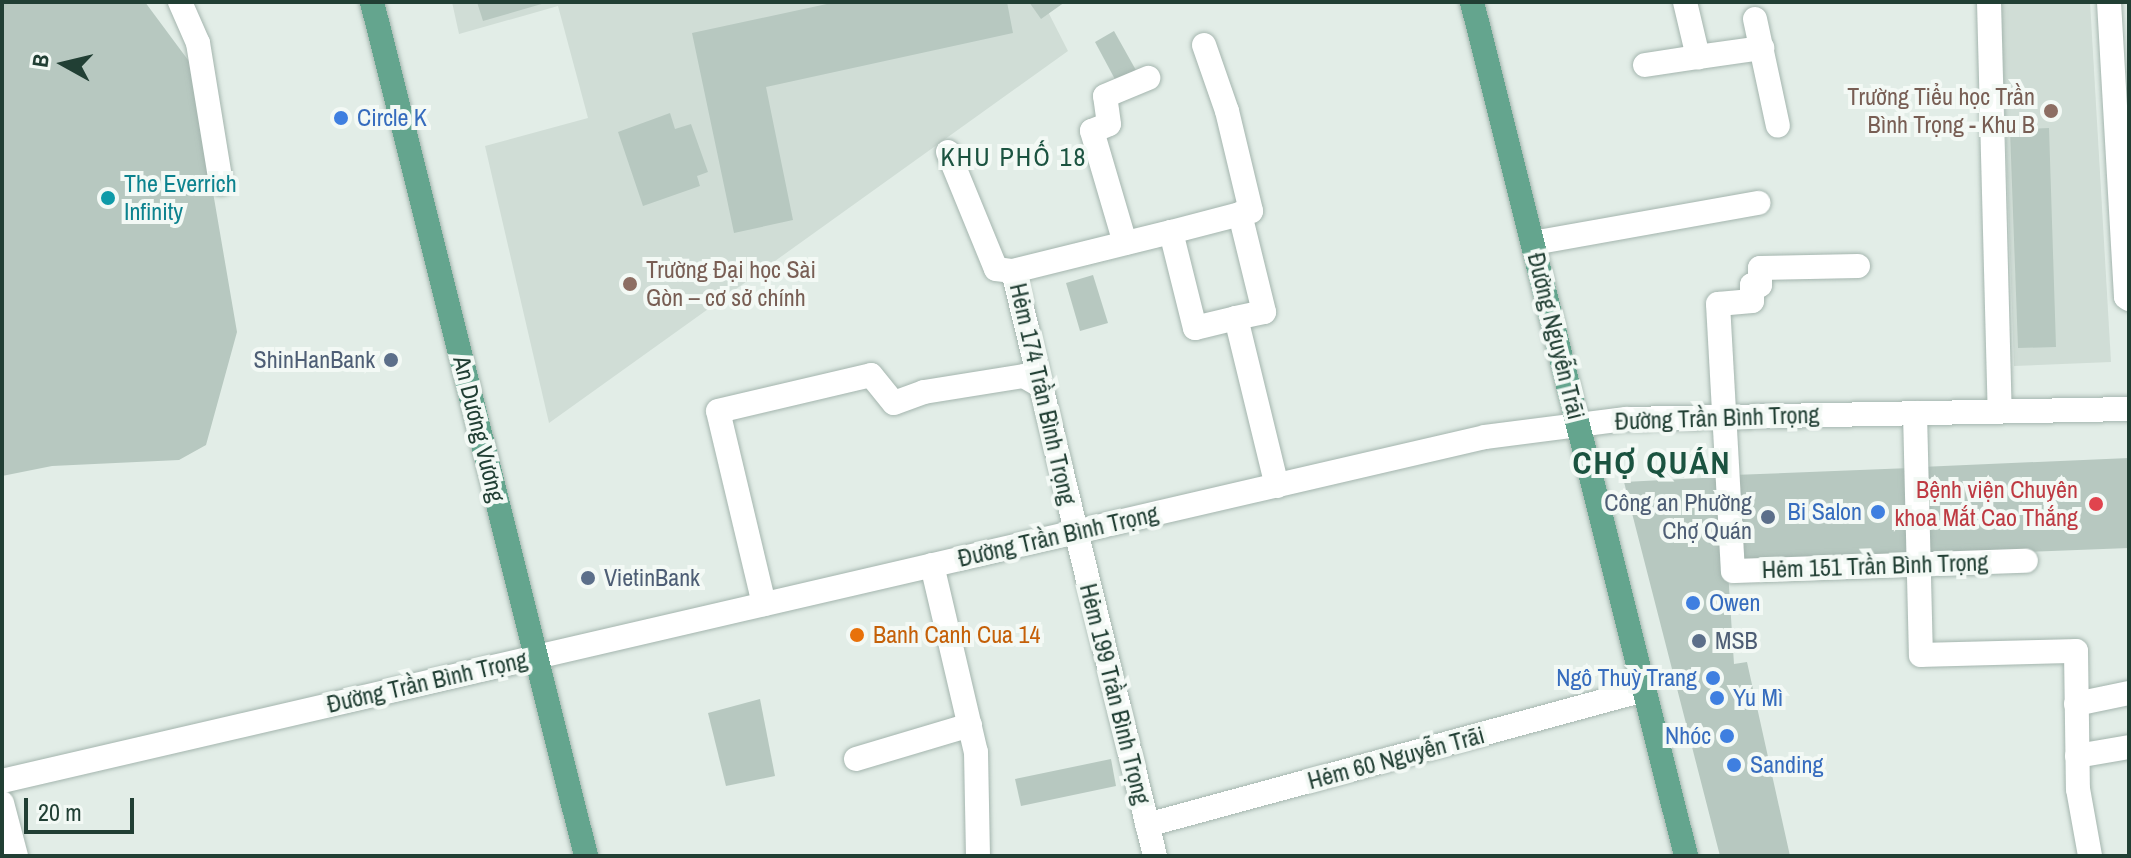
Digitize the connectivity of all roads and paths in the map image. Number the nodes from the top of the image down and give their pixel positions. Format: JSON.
{"nodes":[{"id":1,"x":180,"y":2,"type":"edge"},
{"id":2,"x":372,"y":2,"type":"edge"},
{"id":3,"x":1472,"y":2,"type":"edge"},
{"id":4,"x":1685,"y":2,"type":"edge"},
{"id":5,"x":1989,"y":2,"type":"edge"},
{"id":6,"x":2109,"y":2,"type":"edge"},
{"id":7,"x":1755,"y":19,"type":"dead end"},
{"id":8,"x":1204,"y":45,"type":"dead end"},
{"id":9,"x":1762,"y":48,"type":"junction"},
{"id":10,"x":1698,"y":57,"type":"junction"},
{"id":11,"x":1645,"y":65,"type":"dead end"},
{"id":12,"x":1148,"y":78,"type":"dead end"},
{"id":13,"x":2121,"y":82,"type":"edge"},
{"id":14,"x":1778,"y":126,"type":"dead end"},
{"id":15,"x":948,"y":152,"type":"dead end"},
{"id":16,"x":221,"y":183,"type":"dead end"},
{"id":17,"x":1758,"y":203,"type":"dead end"},
{"id":18,"x":1240,"y":214,"type":"junction"},
{"id":19,"x":2118,"y":219,"type":"edge"},
{"id":20,"x":1171,"y":232,"type":"junction"},
{"id":21,"x":1125,"y":243,"type":"junction"},
{"id":22,"x":1533,"y":243,"type":"junction"},
{"id":23,"x":1858,"y":266,"type":"dead end"},
{"id":24,"x":1013,"y":271,"type":"junction"},
{"id":25,"x":2129,"y":299,"type":"edge"},
{"id":26,"x":1236,"y":318,"type":"junction"},
{"id":27,"x":1041,"y":386,"type":"junction"},
{"id":28,"x":2129,"y":409,"type":"edge"},
{"id":29,"x":2000,"y":411,"type":"junction"},
{"id":30,"x":1915,"y":413,"type":"junction"},
{"id":31,"x":1724,"y":417,"type":"junction"},
{"id":32,"x":1577,"y":423,"type":"junction"},
{"id":33,"x":1277,"y":486,"type":"junction"},
{"id":34,"x":1075,"y":532,"type":"junction"},
{"id":35,"x":2026,"y":561,"type":"dead end"},
{"id":36,"x":1919,"y":564,"type":"junction"},
{"id":37,"x":932,"y":565,"type":"junction"},
{"id":38,"x":764,"y":604,"type":"junction"},
{"id":39,"x":536,"y":657,"type":"junction"},
{"id":40,"x":1644,"y":690,"type":"junction"},
{"id":41,"x":2129,"y":693,"type":"edge"},
{"id":42,"x":2076,"y":704,"type":"junction"},
{"id":43,"x":970,"y":725,"type":"junction"},
{"id":44,"x":2129,"y":747,"type":"edge"},
{"id":45,"x":2077,"y":756,"type":"junction"},
{"id":46,"x":856,"y":759,"type":"dead end"},
{"id":47,"x":2,"y":781,"type":"edge"},
{"id":48,"x":2,"y":803,"type":"edge"},
{"id":49,"x":1147,"y":825,"type":"junction"},
{"id":50,"x":16,"y":856,"type":"edge"},
{"id":51,"x":586,"y":856,"type":"edge"},
{"id":52,"x":978,"y":856,"type":"edge"},
{"id":53,"x":1155,"y":856,"type":"edge"},
{"id":54,"x":1686,"y":856,"type":"edge"},
{"id":55,"x":2090,"y":856,"type":"edge"}],
"edges":[{"from":1,"to":16,"type":"street"},
{"from":2,"to":39,"type":"main road","name":"An Dương Vương"},
{"from":3,"to":22,"type":"main road","name":"Đường Nguyễn Trãi"},
{"from":4,"to":10,"type":"street"},
{"from":5,"to":29,"type":"street"},
{"from":6,"to":13,"type":"street"},
{"from":7,"to":9,"type":"street"},
{"from":8,"to":18,"type":"street"},
{"from":9,"to":10,"type":"street"},
{"from":9,"to":14,"type":"street"},
{"from":10,"to":11,"type":"street"},
{"from":12,"to":21,"type":"street"},
{"from":13,"to":19,"type":"street"},
{"from":15,"to":24,"type":"street"},
{"from":17,"to":22,"type":"street"},
{"from":18,"to":20,"type":"street","name":"Hẻm 174 Trần Bình Trọng"},
{"from":18,"to":26,"type":"street"},
{"from":19,"to":25,"type":"street"},
{"from":20,"to":21,"type":"street","name":"Hẻm 174 Trần Bình Trọng"},
{"from":20,"to":26,"type":"street"},
{"from":21,"to":24,"type":"street","name":"Hẻm 174 Trần Bình Trọng"},
{"from":22,"to":32,"type":"main road","name":"Đường Nguyễn Trãi"},
{"from":23,"to":31,"type":"street"},
{"from":24,"to":27,"type":"street","name":"Hẻm 174 Trần Bình Trọng"},
{"from":26,"to":33,"type":"street"},
{"from":27,"to":34,"type":"street","name":"Hẻm 174 Trần Bình Trọng"},
{"from":27,"to":38,"type":"street"},
{"from":28,"to":29,"type":"street","name":"Đường Trần Bình Trọng"},
{"from":29,"to":30,"type":"street","name":"Đường Trần Bình Trọng"},
{"from":30,"to":31,"type":"street","name":"Đường Trần Bình Trọng"},
{"from":30,"to":36,"type":"street"},
{"from":31,"to":32,"type":"street","name":"Đường Trần Bình Trọng"},
{"from":31,"to":36,"type":"street","name":"Hẻm 151 Trần Bình Trọng"},
{"from":32,"to":33,"type":"street","name":"Đường Trần Bình Trọng"},
{"from":32,"to":40,"type":"main road","name":"Đường Nguyễn Trãi"},
{"from":33,"to":34,"type":"street","name":"Đường Trần Bình Trọng"},
{"from":34,"to":37,"type":"street","name":"Đường Trần Bình Trọng"},
{"from":34,"to":49,"type":"street","name":"Hẻm 199 Trần Bình Trọng"},
{"from":35,"to":36,"type":"street","name":"Hẻm 151 Trần Bình Trọng"},
{"from":36,"to":42,"type":"street"},
{"from":37,"to":38,"type":"street","name":"Đường Trần Bình Trọng"},
{"from":37,"to":43,"type":"street"},
{"from":38,"to":39,"type":"street","name":"Đường Trần Bình Trọng"},
{"from":39,"to":47,"type":"street","name":"Đường Trần Bình Trọng"},
{"from":39,"to":51,"type":"main road","name":"An Dương Vương"},
{"from":40,"to":49,"type":"street","name":"Hẻm 60 Nguyễn Trãi"},
{"from":40,"to":54,"type":"main road","name":"Đường Nguyễn Trãi"},
{"from":41,"to":42,"type":"street"},
{"from":42,"to":45,"type":"street"},
{"from":43,"to":46,"type":"street"},
{"from":43,"to":52,"type":"street"},
{"from":44,"to":45,"type":"street"},
{"from":45,"to":55,"type":"street"},
{"from":48,"to":50,"type":"street"},
{"from":49,"to":53,"type":"street","name":"Hẻm 199 Trần Bình Trọng"}]}
